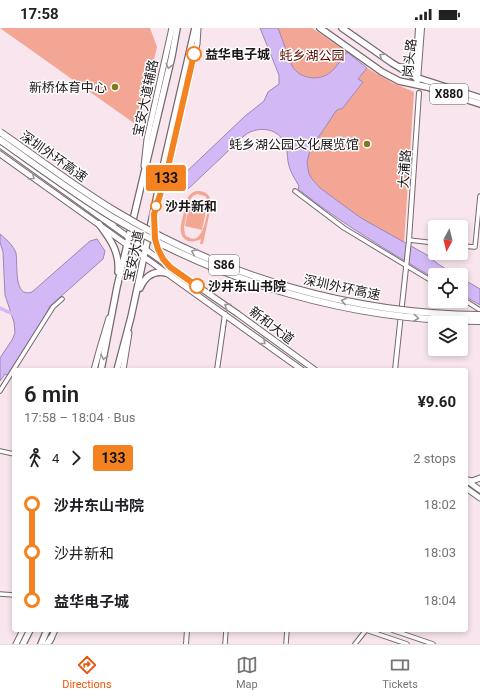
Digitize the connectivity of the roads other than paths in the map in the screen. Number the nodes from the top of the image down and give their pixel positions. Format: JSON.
{"nodes":[{"id":1,"x":172,"y":28,"type":"edge"},
{"id":2,"x":177,"y":28,"type":"edge"},
{"id":3,"x":195,"y":28,"type":"edge"},
{"id":4,"x":198,"y":28,"type":"edge"},
{"id":5,"x":320,"y":28,"type":"edge"},
{"id":6,"x":342,"y":28,"type":"edge"},
{"id":7,"x":418,"y":28,"type":"edge"},
{"id":8,"x":422,"y":28,"type":"edge"},
{"id":9,"x":416,"y":54,"type":"junction"},
{"id":10,"x":396,"y":66,"type":"junction"},
{"id":11,"x":417,"y":77,"type":"junction"},
{"id":12,"x":418,"y":85,"type":"junction"},
{"id":13,"x":419,"y":93,"type":"dead end"},
{"id":14,"x":480,"y":98,"type":"edge"},
{"id":15,"x":480,"y":104,"type":"edge"},
{"id":16,"x":0,"y":132,"type":"edge"},
{"id":17,"x":0,"y":140,"type":"edge"},
{"id":18,"x":0,"y":145,"type":"edge"},
{"id":19,"x":0,"y":154,"type":"edge"},
{"id":20,"x":143,"y":173,"type":"junction"},
{"id":21,"x":295,"y":191,"type":"dead end"},
{"id":22,"x":480,"y":196,"type":"edge"},
{"id":23,"x":135,"y":209,"type":"junction"},
{"id":24,"x":154,"y":211,"type":"junction"},
{"id":25,"x":104,"y":218,"type":"junction"},
{"id":26,"x":99,"y":224,"type":"junction"},
{"id":27,"x":129,"y":237,"type":"junction"},
{"id":28,"x":409,"y":243,"type":"junction"},
{"id":29,"x":428,"y":243,"type":"edge"},
{"id":30,"x":127,"y":245,"type":"junction"},
{"id":31,"x":468,"y":246,"type":"edge"},
{"id":32,"x":146,"y":250,"type":"junction"},
{"id":33,"x":144,"y":257,"type":"junction"},
{"id":34,"x":407,"y":264,"type":"junction"},
{"id":35,"x":170,"y":267,"type":"junction"},
{"id":36,"x":166,"y":273,"type":"junction"},
{"id":37,"x":428,"y":278,"type":"edge"},
{"id":38,"x":117,"y":287,"type":"junction"},
{"id":39,"x":62,"y":299,"type":"dead end"},
{"id":40,"x":135,"y":300,"type":"junction"},
{"id":41,"x":468,"y":302,"type":"edge"},
{"id":42,"x":114,"y":304,"type":"junction"},
{"id":43,"x":480,"y":310,"type":"edge"},
{"id":44,"x":225,"y":314,"type":"junction"},
{"id":45,"x":480,"y":315,"type":"edge"},
{"id":46,"x":131,"y":317,"type":"junction"},
{"id":47,"x":480,"y":322,"type":"edge"},
{"id":48,"x":13,"y":368,"type":"edge"},
{"id":49,"x":95,"y":368,"type":"edge"},
{"id":50,"x":101,"y":368,"type":"edge"},
{"id":51,"x":118,"y":368,"type":"edge"},
{"id":52,"x":123,"y":368,"type":"edge"},
{"id":53,"x":218,"y":368,"type":"edge"},
{"id":54,"x":299,"y":368,"type":"edge"},
{"id":55,"x":312,"y":368,"type":"edge"},
{"id":56,"x":395,"y":368,"type":"edge"},
{"id":57,"x":12,"y":369,"type":"edge"},
{"id":58,"x":1,"y":386,"type":"edge"},
{"id":59,"x":0,"y":391,"type":"edge"},
{"id":60,"x":0,"y":451,"type":"edge"},
{"id":61,"x":12,"y":454,"type":"edge"},
{"id":62,"x":480,"y":478,"type":"edge"},
{"id":63,"x":468,"y":480,"type":"edge"},
{"id":64,"x":468,"y":481,"type":"edge"},
{"id":65,"x":468,"y":489,"type":"edge"},
{"id":66,"x":480,"y":490,"type":"edge"},
{"id":67,"x":480,"y":498,"type":"edge"},
{"id":68,"x":0,"y":594,"type":"edge"},
{"id":69,"x":12,"y":596,"type":"edge"},
{"id":70,"x":22,"y":632,"type":"edge"},
{"id":71,"x":29,"y":632,"type":"edge"},
{"id":72,"x":46,"y":632,"type":"edge"},
{"id":73,"x":54,"y":632,"type":"edge"},
{"id":74,"x":187,"y":632,"type":"edge"},
{"id":75,"x":226,"y":632,"type":"edge"},
{"id":76,"x":287,"y":632,"type":"edge"},
{"id":77,"x":364,"y":632,"type":"edge"},
{"id":78,"x":372,"y":632,"type":"edge"},
{"id":79,"x":398,"y":632,"type":"edge"},
{"id":80,"x":51,"y":638,"type":"joint"},
{"id":81,"x":16,"y":644,"type":"edge"},
{"id":82,"x":23,"y":644,"type":"edge"},
{"id":83,"x":41,"y":644,"type":"edge"},
{"id":84,"x":48,"y":644,"type":"edge"},
{"id":85,"x":186,"y":644,"type":"edge"},
{"id":86,"x":225,"y":644,"type":"edge"},
{"id":87,"x":286,"y":644,"type":"edge"},
{"id":88,"x":355,"y":644,"type":"edge"},
{"id":89,"x":407,"y":644,"type":"edge"},
{"id":90,"x":433,"y":644,"type":"edge"}],
"edges":[{"from":1,"to":20,"type":"main road","name":"宝安大道辅路"},
{"from":2,"to":20,"type":"main road","name":"宝安大道","one_way":true},
{"from":3,"to":24,"type":"main road","name":"宝安大道"},
{"from":4,"to":24,"type":"main road"},
{"from":5,"to":12,"type":"main road","number":"X880"},
{"from":10,"to":6,"type":"main road","number":"X880","one_way":true},
{"from":7,"to":9,"type":"street","name":"岗头路"},
{"from":8,"to":11,"type":"street","name":"岗头路"},
{"from":9,"to":10,"type":"street"},
{"from":9,"to":11,"type":"street","name":"岗头路"},
{"from":10,"to":11,"type":"main road","number":"X880"},
{"from":11,"to":12,"type":"street","name":"岗头路"},
{"from":11,"to":14,"type":"main road","number":"X880"},
{"from":12,"to":15,"type":"main road","number":"X880"},
{"from":13,"to":28,"type":"street","name":"大浦路"},
{"from":45,"to":16,"type":"highway","name":"深圳外环高速","number":"S86","one_way":true,"bridge":true},
{"from":17,"to":47,"type":"highway","name":"深圳外环高速","number":"S86","one_way":true,"bridge":true},
{"from":18,"to":25,"type":"main road","name":"新和大道"},
{"from":19,"to":26,"type":"main road","name":"新和大道","one_way":true},
{"from":20,"to":23,"type":"main road","name":"宝安大道"},
{"from":21,"to":34,"type":"street"},
{"from":22,"to":31,"type":"street"},
{"from":23,"to":25,"type":"main road"},
{"from":23,"to":27,"type":"main road","name":"宝安大道"},
{"from":24,"to":32,"type":"main road","name":"宝安大道"},
{"from":24,"to":35,"type":"main road"},
{"from":25,"to":27,"type":"main road","name":"新和大道"},
{"from":26,"to":30,"type":"main road","name":"新和大道"},
{"from":26,"to":38,"type":"main road"},
{"from":27,"to":30,"type":"main road","name":"宝安大道"},
{"from":27,"to":32,"type":"main road","name":"新和大道"},
{"from":28,"to":29,"type":"street"},
{"from":28,"to":34,"type":"street","name":"大浦路"},
{"from":30,"to":33,"type":"main road","name":"新和大道"},
{"from":30,"to":38,"type":"main road","name":"宝安大道"},
{"from":32,"to":33,"type":"main road","name":"宝安大道"},
{"from":32,"to":35,"type":"main road","name":"新和大道"},
{"from":33,"to":36,"type":"main road","name":"新和大道"},
{"from":33,"to":40,"type":"main road","name":"宝安大道"},
{"from":34,"to":37,"type":"street"},
{"from":34,"to":56,"type":"street"},
{"from":55,"to":35,"type":"main road","name":"新和大道","one_way":true},
{"from":36,"to":40,"type":"main road"},
{"from":36,"to":44,"type":"main road","name":"新和大道"},
{"from":38,"to":42,"type":"main road","name":"宝安大道"},
{"from":39,"to":48,"type":"street"},
{"from":40,"to":46,"type":"main road","name":"宝安大道"},
{"from":41,"to":43,"type":"street"},
{"from":42,"to":49,"type":"main road"},
{"from":42,"to":50,"type":"main road","name":"宝安大道","one_way":true},
{"from":44,"to":53,"type":"street"},
{"from":44,"to":54,"type":"main road","name":"新和大道","one_way":true},
{"from":46,"to":51,"type":"main road","name":"宝安大道"},
{"from":46,"to":52,"type":"main road"},
{"from":57,"to":58,"type":"street"},
{"from":58,"to":59,"type":"street"},
{"from":60,"to":61,"type":"street"},
{"from":62,"to":63,"type":"main road"},
{"from":64,"to":66,"type":"main road"},
{"from":65,"to":67,"type":"main road"},
{"from":68,"to":69,"type":"street"},
{"from":70,"to":81,"type":"main road"},
{"from":71,"to":82,"type":"main road"},
{"from":72,"to":83,"type":"main road"},
{"from":73,"to":80,"type":"main road"},
{"from":74,"to":85,"type":"street"},
{"from":75,"to":86,"type":"street"},
{"from":76,"to":87,"type":"street"},
{"from":77,"to":88,"type":"street"},
{"from":78,"to":89,"type":"street"},
{"from":79,"to":90,"type":"street"},
{"from":80,"to":84,"type":"main road"}]}
